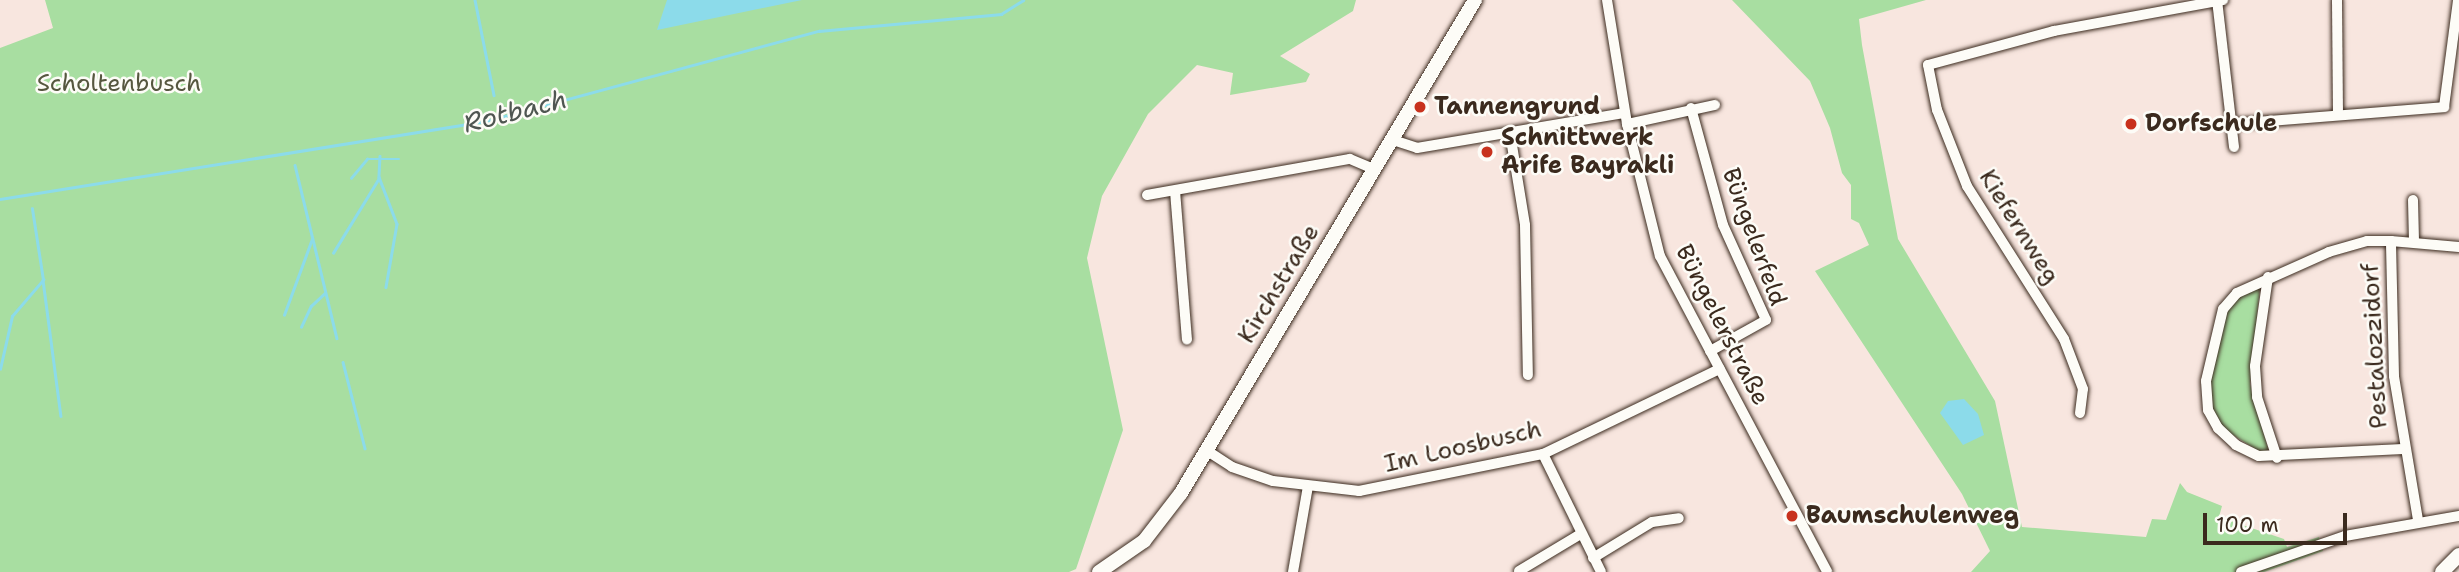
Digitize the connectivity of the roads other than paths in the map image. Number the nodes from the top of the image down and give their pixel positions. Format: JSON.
{"nodes":[{"id":1,"x":1475,"y":0,"type":"edge"},
{"id":2,"x":1607,"y":0,"type":"edge"},
{"id":3,"x":2217,"y":0,"type":"edge"},
{"id":4,"x":2223,"y":0,"type":"edge"},
{"id":5,"x":2337,"y":0,"type":"edge"},
{"id":6,"x":2458,"y":0,"type":"edge"},
{"id":7,"x":1716,"y":105,"type":"dead end"},
{"id":8,"x":1691,"y":108,"type":"junction"},
{"id":9,"x":2338,"y":113,"type":"junction"},
{"id":10,"x":1626,"y":119,"type":"junction"},
{"id":11,"x":2230,"y":124,"type":"junction"},
{"id":12,"x":1510,"y":133,"type":"junction"},
{"id":13,"x":1393,"y":139,"type":"junction"},
{"id":14,"x":2234,"y":147,"type":"dead end"},
{"id":15,"x":1374,"y":169,"type":"junction"},
{"id":16,"x":1175,"y":191,"type":"junction"},
{"id":17,"x":1147,"y":195,"type":"dead end"},
{"id":18,"x":2413,"y":200,"type":"dead end"},
{"id":19,"x":2414,"y":240,"type":"junction"},
{"id":20,"x":2391,"y":241,"type":"junction"},
{"id":21,"x":2459,"y":247,"type":"edge"},
{"id":22,"x":2267,"y":277,"type":"junction"},
{"id":23,"x":1187,"y":340,"type":"dead end"},
{"id":24,"x":1710,"y":351,"type":"junction"},
{"id":25,"x":1720,"y":369,"type":"junction"},
{"id":26,"x":1528,"y":375,"type":"dead end"},
{"id":27,"x":2080,"y":413,"type":"dead end"},
{"id":28,"x":2403,"y":449,"type":"junction"},
{"id":29,"x":1206,"y":450,"type":"junction"},
{"id":30,"x":1544,"y":454,"type":"junction"},
{"id":31,"x":2277,"y":458,"type":"junction"},
{"id":32,"x":1308,"y":486,"type":"junction"},
{"id":33,"x":2459,"y":516,"type":"edge"},
{"id":34,"x":1679,"y":518,"type":"dead end"},
{"id":35,"x":2418,"y":520,"type":"junction"},
{"id":36,"x":1579,"y":535,"type":"junction"},
{"id":37,"x":2459,"y":555,"type":"edge"},
{"id":38,"x":1593,"y":558,"type":"junction"},
{"id":39,"x":1519,"y":571,"type":"edge"},
{"id":40,"x":1098,"y":572,"type":"edge"},
{"id":41,"x":1293,"y":572,"type":"edge"},
{"id":42,"x":1601,"y":572,"type":"edge"},
{"id":43,"x":1827,"y":572,"type":"edge"},
{"id":44,"x":2241,"y":572,"type":"edge"},
{"id":45,"x":2442,"y":572,"type":"edge"}],
"edges":[{"from":1,"to":13,"type":"street","name":"Kirchstraße"},
{"from":2,"to":10,"type":"street","name":"Büngelerstraße"},
{"from":3,"to":4,"type":"street"},
{"from":3,"to":11,"type":"street"},
{"from":3,"to":27,"type":"street","name":"Kiefernweg"},
{"from":5,"to":9,"type":"street"},
{"from":6,"to":9,"type":"street"},
{"from":7,"to":8,"type":"street"},
{"from":8,"to":10,"type":"street"},
{"from":8,"to":24,"type":"street","name":"Büngelerfeld"},
{"from":9,"to":11,"type":"street"},
{"from":10,"to":12,"type":"street"},
{"from":10,"to":24,"type":"street","name":"Büngelerstraße"},
{"from":11,"to":14,"type":"street"},
{"from":12,"to":13,"type":"street"},
{"from":12,"to":26,"type":"street"},
{"from":13,"to":15,"type":"street","name":"Kirchstraße"},
{"from":15,"to":16,"type":"street"},
{"from":15,"to":29,"type":"street","name":"Kirchstraße"},
{"from":16,"to":17,"type":"street"},
{"from":16,"to":23,"type":"street"},
{"from":18,"to":19,"type":"street","name":"Pestalozzidorf"},
{"from":19,"to":20,"type":"street","name":"Pestalozzidorf"},
{"from":19,"to":21,"type":"street","name":"Pestalozzidorf"},
{"from":20,"to":22,"type":"street","name":"Pestalozzidorf"},
{"from":20,"to":28,"type":"street","name":"Pestalozzidorf"},
{"from":22,"to":31,"type":"street"},
{"from":22,"to":31,"type":"street","name":"Pestalozzidorf"},
{"from":24,"to":25,"type":"street","name":"Büngelerstraße"},
{"from":25,"to":30,"type":"street","name":"Im Loosbusch"},
{"from":25,"to":43,"type":"street","name":"Büngelerstraße"},
{"from":28,"to":31,"type":"street","name":"Pestalozzidorf"},
{"from":28,"to":35,"type":"street","name":"Pestalozzidorf"},
{"from":29,"to":32,"type":"street","name":"Im Loosbusch"},
{"from":29,"to":40,"type":"street","name":"Kirchstraße"},
{"from":30,"to":32,"type":"street","name":"Im Loosbusch"},
{"from":30,"to":36,"type":"street"},
{"from":32,"to":41,"type":"street"},
{"from":33,"to":35,"type":"street"},
{"from":34,"to":38,"type":"street"},
{"from":35,"to":44,"type":"street"},
{"from":36,"to":38,"type":"street"},
{"from":36,"to":39,"type":"street"},
{"from":37,"to":45,"type":"street"},
{"from":38,"to":42,"type":"street"}]}
